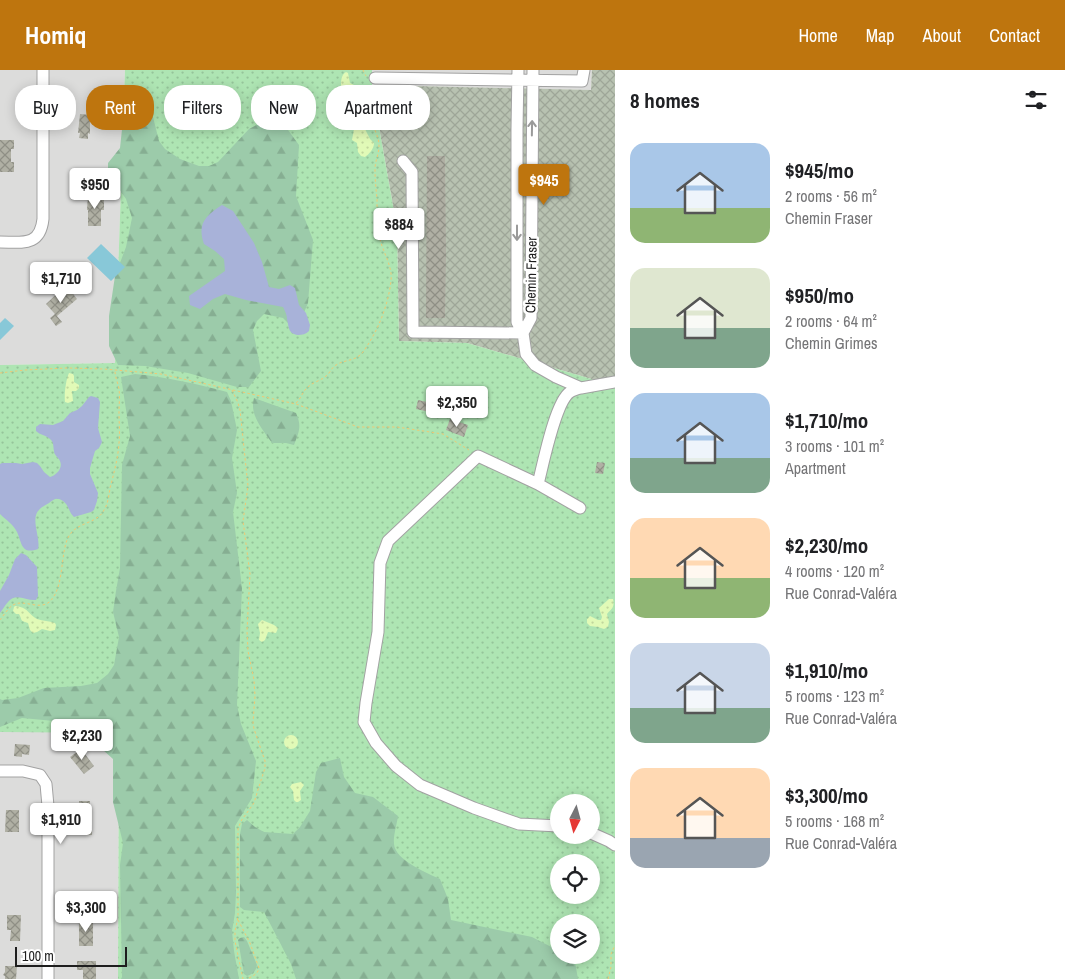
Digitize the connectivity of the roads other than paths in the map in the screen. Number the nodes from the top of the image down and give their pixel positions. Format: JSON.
{"nodes":[{"id":1,"x":43,"y":70,"type":"edge"},
{"id":2,"x":584,"y":70,"type":"edge"},
{"id":3,"x":416,"y":74,"type":"edge"},
{"id":4,"x":469,"y":75,"type":"edge"},
{"id":5,"x":518,"y":75,"type":"edge"},
{"id":6,"x":533,"y":75,"type":"edge"},
{"id":7,"x":371,"y":82,"type":"road end"},
{"id":8,"x":403,"y":161,"type":"dead end"},
{"id":9,"x":0,"y":242,"type":"edge"},
{"id":10,"x":523,"y":333,"type":"junction"},
{"id":11,"x":615,"y":382,"type":"edge"},
{"id":12,"x":581,"y":388,"type":"junction"},
{"id":13,"x":538,"y":484,"type":"junction"},
{"id":14,"x":580,"y":508,"type":"dead end"},
{"id":15,"x":0,"y":771,"type":"edge"},
{"id":16,"x":550,"y":826,"type":"edge"},
{"id":17,"x":600,"y":837,"type":"edge"},
{"id":18,"x":615,"y":846,"type":"edge"},
{"id":19,"x":48,"y":979,"type":"edge"}],
"edges":[{"from":1,"to":9,"type":"street"},
{"from":2,"to":6,"type":"street"},
{"from":3,"to":4,"type":"street"},
{"from":3,"to":7,"type":"street"},
{"from":4,"to":5,"type":"street"},
{"from":5,"to":6,"type":"street"},
{"from":5,"to":10,"type":"street","name":"Chemin Fraser","one_way":true},
{"from":10,"to":6,"type":"street","name":"Chemin Fraser","one_way":true},
{"from":8,"to":10,"type":"street"},
{"from":10,"to":12,"type":"street"},
{"from":11,"to":12,"type":"street"},
{"from":12,"to":13,"type":"street"},
{"from":13,"to":14,"type":"street"},
{"from":13,"to":16,"type":"street"},
{"from":15,"to":19,"type":"street"},
{"from":17,"to":18,"type":"street"}]}
